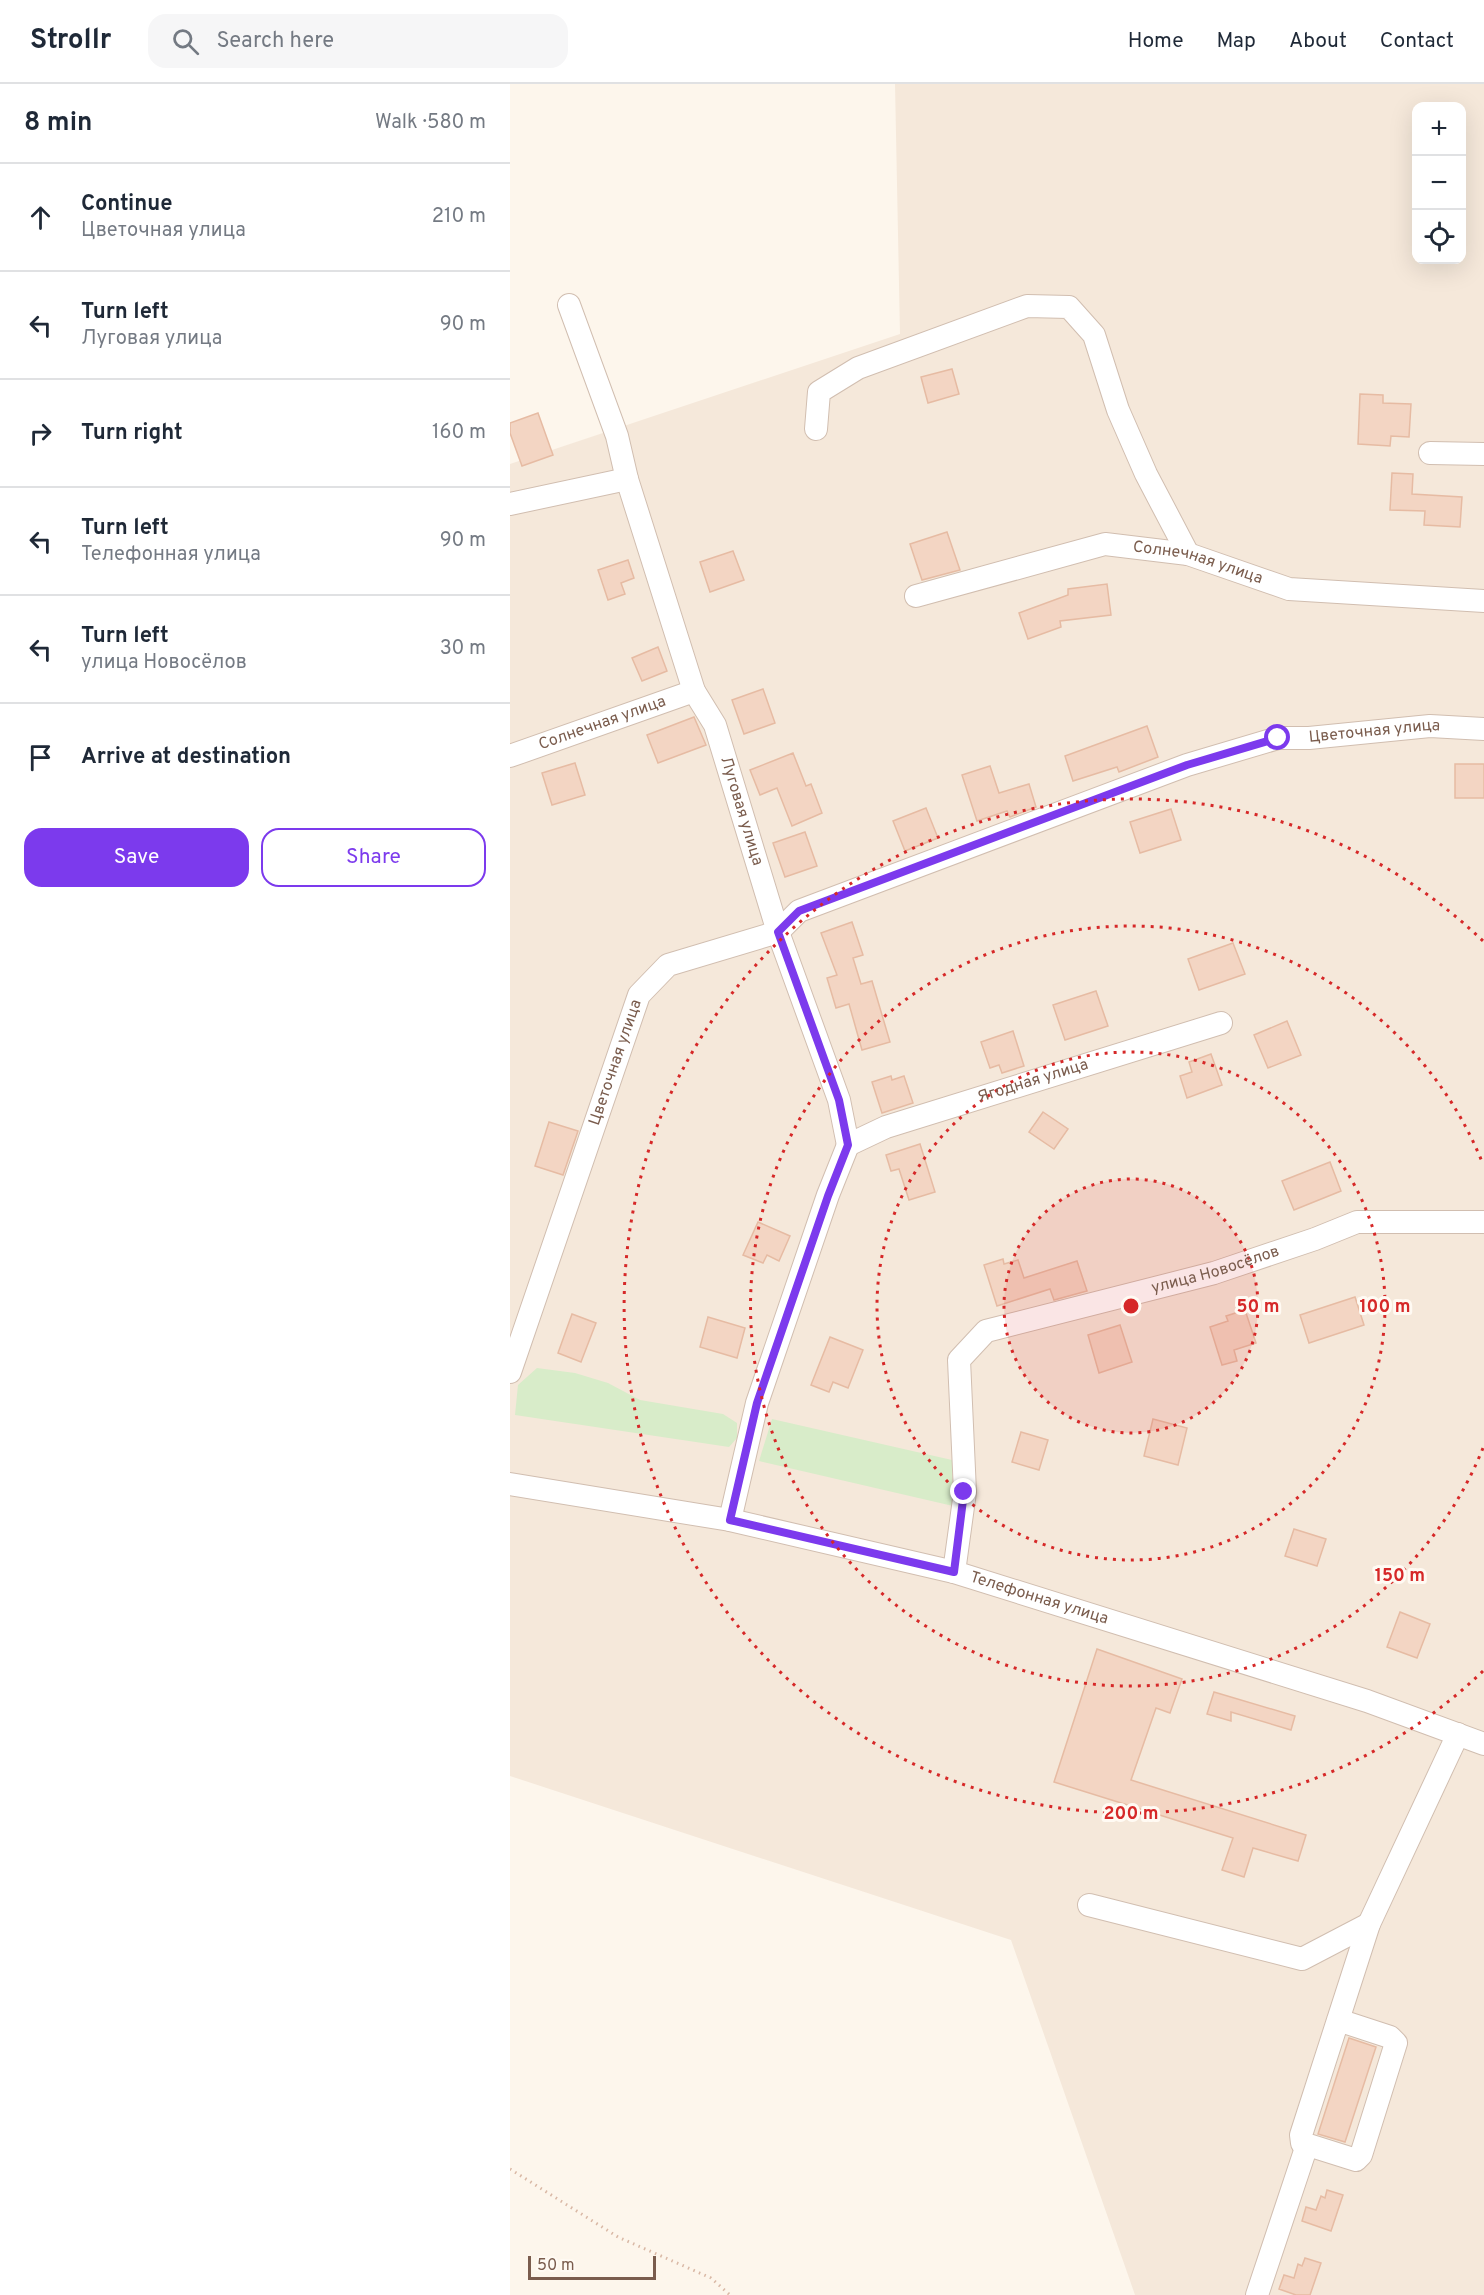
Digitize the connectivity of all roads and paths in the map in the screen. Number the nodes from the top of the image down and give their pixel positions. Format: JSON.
{"nodes":[{"id":1,"x":569,"y":305,"type":"dead end"},
{"id":2,"x":816,"y":429,"type":"dead end"},
{"id":3,"x":1430,"y":453,"type":"dead end"},
{"id":4,"x":1484,"y":454,"type":"edge"},
{"id":5,"x":627,"y":479,"type":"junction"},
{"id":6,"x":510,"y":504,"type":"edge"},
{"id":7,"x":1188,"y":554,"type":"junction"},
{"id":8,"x":916,"y":596,"type":"dead end"},
{"id":9,"x":1484,"y":601,"type":"edge"},
{"id":10,"x":694,"y":690,"type":"junction"},
{"id":11,"x":1484,"y":729,"type":"edge"},
{"id":12,"x":510,"y":756,"type":"edge"},
{"id":13,"x":778,"y":932,"type":"junction"},
{"id":14,"x":1221,"y":1023,"type":"dead end"},
{"id":15,"x":848,"y":1145,"type":"junction"},
{"id":16,"x":1484,"y":1222,"type":"edge"},
{"id":17,"x":510,"y":1372,"type":"edge"},
{"id":18,"x":510,"y":1484,"type":"edge"},
{"id":19,"x":730,"y":1520,"type":"junction"},
{"id":20,"x":954,"y":1572,"type":"junction"},
{"id":21,"x":1458,"y":1734,"type":"junction"},
{"id":22,"x":1484,"y":1744,"type":"edge"},
{"id":23,"x":1089,"y":1905,"type":"dead end"},
{"id":24,"x":1369,"y":1924,"type":"junction"},
{"id":25,"x":1338,"y":2020,"type":"junction"},
{"id":26,"x":1307,"y":2145,"type":"junction"},
{"id":27,"x":510,"y":2169,"type":"edge"},
{"id":28,"x":730,"y":2295,"type":"edge"},
{"id":29,"x":1257,"y":2295,"type":"edge"}],
"edges":[{"from":1,"to":5,"type":"street","name":"Луговая улица"},
{"from":2,"to":7,"type":"street"},
{"from":3,"to":4,"type":"street"},
{"from":5,"to":6,"type":"street"},
{"from":5,"to":10,"type":"street","name":"Луговая улица"},
{"from":7,"to":8,"type":"street","name":"Солнечная улица"},
{"from":7,"to":9,"type":"street","name":"Солнечная улица"},
{"from":10,"to":12,"type":"street","name":"Солнечная улица"},
{"from":10,"to":13,"type":"street","name":"Луговая улица"},
{"from":11,"to":13,"type":"street","name":"Цветочная улица"},
{"from":13,"to":15,"type":"street","name":"Луговая улица"},
{"from":13,"to":17,"type":"street","name":"Цветочная улица"},
{"from":14,"to":15,"type":"street","name":"Ягодная улица"},
{"from":15,"to":19,"type":"street"},
{"from":16,"to":20,"type":"street","name":"улица Новосёлов"},
{"from":18,"to":19,"type":"street","name":"Телефонная улица"},
{"from":19,"to":20,"type":"street","name":"Телефонная улица"},
{"from":20,"to":21,"type":"street","name":"Телефонная улица"},
{"from":21,"to":22,"type":"street","name":"Телефонная улица"},
{"from":21,"to":24,"type":"street"},
{"from":23,"to":24,"type":"street"},
{"from":24,"to":25,"type":"street"},
{"from":25,"to":26,"type":"street"},
{"from":25,"to":26,"type":"street"},
{"from":26,"to":29,"type":"street"},
{"from":27,"to":28,"type":"path"}]}
